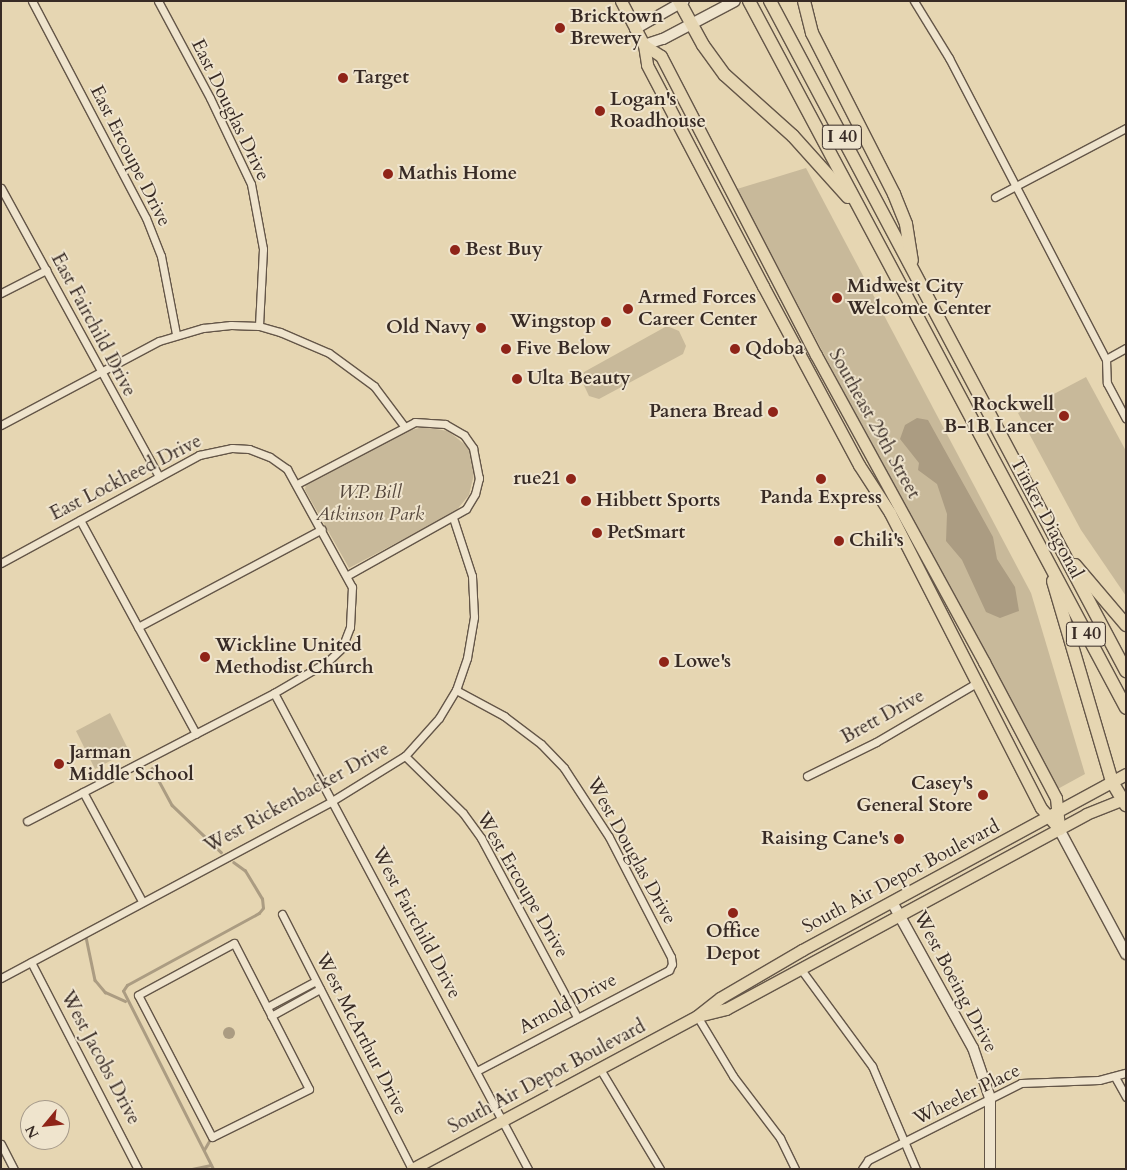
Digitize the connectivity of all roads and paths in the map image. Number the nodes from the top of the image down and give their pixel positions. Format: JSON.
{"nodes":[{"id":1,"x":32,"y":1,"type":"edge"},
{"id":2,"x":158,"y":1,"type":"edge"},
{"id":3,"x":620,"y":1,"type":"edge"},
{"id":4,"x":735,"y":1,"type":"edge"},
{"id":5,"x":749,"y":1,"type":"edge"},
{"id":6,"x":770,"y":1,"type":"edge"},
{"id":7,"x":804,"y":1,"type":"edge"},
{"id":8,"x":914,"y":1,"type":"edge"},
{"id":9,"x":681,"y":2,"type":"edge"},
{"id":10,"x":691,"y":25,"type":"junction"},
{"id":11,"x":636,"y":29,"type":"junction"},
{"id":12,"x":644,"y":44,"type":"junction"},
{"id":13,"x":1126,"y":128,"type":"edge"},
{"id":14,"x":1016,"y":186,"type":"junction"},
{"id":15,"x":1,"y":188,"type":"edge"},
{"id":16,"x":995,"y":197,"type":"dead end"},
{"id":17,"x":864,"y":216,"type":"junction"},
{"id":18,"x":46,"y":270,"type":"junction"},
{"id":19,"x":914,"y":273,"type":"junction"},
{"id":20,"x":1,"y":293,"type":"edge"},
{"id":21,"x":259,"y":326,"type":"junction"},
{"id":22,"x":176,"y":334,"type":"junction"},
{"id":23,"x":1126,"y":348,"type":"edge"},
{"id":24,"x":1106,"y":359,"type":"junction"},
{"id":25,"x":99,"y":372,"type":"junction"},
{"id":26,"x":1126,"y":418,"type":"edge"},
{"id":27,"x":1,"y":425,"type":"edge"},
{"id":28,"x":404,"y":426,"type":"junction"},
{"id":29,"x":159,"y":477,"type":"junction"},
{"id":30,"x":297,"y":484,"type":"junction"},
{"id":31,"x":453,"y":518,"type":"junction"},
{"id":32,"x":80,"y":520,"type":"junction"},
{"id":33,"x":322,"y":530,"type":"junction"},
{"id":34,"x":1061,"y":550,"type":"junction"},
{"id":35,"x":1047,"y":559,"type":"junction"},
{"id":36,"x":1,"y":563,"type":"edge"},
{"id":37,"x":346,"y":576,"type":"junction"},
{"id":38,"x":1126,"y":625,"type":"edge"},
{"id":39,"x":138,"y":627,"type":"junction"},
{"id":40,"x":1126,"y":671,"type":"edge"},
{"id":41,"x":975,"y":684,"type":"junction"},
{"id":42,"x":456,"y":690,"type":"junction"},
{"id":43,"x":274,"y":693,"type":"junction"},
{"id":44,"x":1126,"y":708,"type":"edge"},
{"id":45,"x":196,"y":734,"type":"junction"},
{"id":46,"x":405,"y":756,"type":"junction"},
{"id":47,"x":1126,"y":774,"type":"edge"},
{"id":48,"x":807,"y":776,"type":"dead end"},
{"id":49,"x":1112,"y":782,"type":"junction"},
{"id":50,"x":83,"y":792,"type":"junction"},
{"id":51,"x":332,"y":801,"type":"junction"},
{"id":52,"x":1125,"y":801,"type":"edge"},
{"id":53,"x":1053,"y":815,"type":"junction"},
{"id":54,"x":27,"y":821,"type":"dead end"},
{"id":55,"x":1059,"y":829,"type":"junction"},
{"id":56,"x":142,"y":901,"type":"junction"},
{"id":57,"x":895,"y":908,"type":"junction"},
{"id":58,"x":282,"y":914,"type":"dead end"},
{"id":59,"x":1126,"y":954,"type":"edge"},
{"id":60,"x":31,"y":962,"type":"junction"},
{"id":61,"x":672,"y":964,"type":"joint"},
{"id":62,"x":800,"y":968,"type":"junction"},
{"id":63,"x":1,"y":978,"type":"edge"},
{"id":64,"x":316,"y":981,"type":"junction"},
{"id":65,"x":320,"y":989,"type":"junction"},
{"id":66,"x":267,"y":1007,"type":"junction"},
{"id":67,"x":271,"y":1016,"type":"junction"},
{"id":68,"x":697,"y":1016,"type":"junction"},
{"id":69,"x":577,"y":1017,"type":"junction"},
{"id":70,"x":600,"y":1069,"type":"junction"},
{"id":71,"x":477,"y":1071,"type":"junction"},
{"id":72,"x":1126,"y":1073,"type":"edge"},
{"id":73,"x":1115,"y":1077,"type":"junction"},
{"id":74,"x":1126,"y":1097,"type":"edge"},
{"id":75,"x":990,"y":1098,"type":"junction"},
{"id":76,"x":502,"y":1122,"type":"junction"},
{"id":77,"x":906,"y":1143,"type":"junction"},
{"id":78,"x":1,"y":1144,"type":"edge"},
{"id":79,"x":14,"y":1169,"type":"edge"},
{"id":80,"x":138,"y":1169,"type":"edge"},
{"id":81,"x":412,"y":1169,"type":"edge"},
{"id":82,"x":528,"y":1169,"type":"edge"},
{"id":83,"x":660,"y":1169,"type":"edge"},
{"id":84,"x":795,"y":1169,"type":"edge"},
{"id":85,"x":862,"y":1169,"type":"edge"},
{"id":86,"x":916,"y":1169,"type":"edge"},
{"id":87,"x":990,"y":1169,"type":"edge"}],
"edges":[{"from":1,"to":22,"type":"street","name":"East Ercoupe Drive"},
{"from":2,"to":21,"type":"street","name":"East Douglas Drive"},
{"from":3,"to":11,"type":"main road","name":"Southeast 29th Street"},
{"from":4,"to":10,"type":"street"},
{"from":5,"to":17,"type":"highway","name":"Tinker Diagonal","number":"I 40"},
{"from":6,"to":19,"type":"highway","name":"Tinker Diagonal","number":"I 40"},
{"from":7,"to":19,"type":"highway"},
{"from":8,"to":14,"type":"street"},
{"from":9,"to":10,"type":"highway"},
{"from":9,"to":11,"type":"street"},
{"from":10,"to":12,"type":"street"},
{"from":10,"to":17,"type":"highway"},
{"from":11,"to":12,"type":"main road","name":"Southeast 29th Street"},
{"from":12,"to":41,"type":"main road","name":"Southeast 29th Street"},
{"from":12,"to":53,"type":"main road","name":"Southeast 29th Street"},
{"from":13,"to":14,"type":"street"},
{"from":14,"to":16,"type":"street"},
{"from":14,"to":24,"type":"street"},
{"from":15,"to":18,"type":"street","name":"East Fairchild Drive"},
{"from":17,"to":35,"type":"highway","name":"Tinker Diagonal","number":"I 40"},
{"from":18,"to":20,"type":"street"},
{"from":18,"to":25,"type":"street","name":"East Fairchild Drive"},
{"from":19,"to":34,"type":"highway","name":"Tinker Diagonal","number":"I 40"},
{"from":21,"to":22,"type":"street"},
{"from":21,"to":28,"type":"street"},
{"from":22,"to":25,"type":"street"},
{"from":23,"to":24,"type":"street"},
{"from":24,"to":26,"type":"street"},
{"from":25,"to":27,"type":"street"},
{"from":25,"to":29,"type":"street","name":"East Fairchild Drive"},
{"from":28,"to":30,"type":"street"},
{"from":28,"to":31,"type":"street"},
{"from":29,"to":30,"type":"street","name":"East Lockheed Drive"},
{"from":29,"to":32,"type":"street","name":"East Lockheed Drive"},
{"from":30,"to":33,"type":"street","name":"East Lockheed Drive"},
{"from":31,"to":37,"type":"street"},
{"from":31,"to":42,"type":"street","name":"West Rickenbacker Drive"},
{"from":32,"to":36,"type":"street","name":"East Lockheed Drive"},
{"from":32,"to":39,"type":"street"},
{"from":33,"to":37,"type":"street","name":"East Lockheed Drive"},
{"from":33,"to":39,"type":"street"},
{"from":34,"to":38,"type":"highway"},
{"from":34,"to":40,"type":"highway","name":"Tinker Diagonal","number":"I 40"},
{"from":35,"to":44,"type":"highway","name":"Tinker Diagonal","number":"I 40"},
{"from":35,"to":49,"type":"highway"},
{"from":37,"to":43,"type":"street","name":"East Lockheed Drive"},
{"from":39,"to":45,"type":"street"},
{"from":41,"to":48,"type":"street","name":"Brett Drive"},
{"from":41,"to":53,"type":"main road","name":"Southeast 29th Street"},
{"from":42,"to":46,"type":"street","name":"West Rickenbacker Drive"},
{"from":42,"to":61,"type":"street","name":"West Douglas Drive"},
{"from":43,"to":45,"type":"street","name":"East Lockheed Drive"},
{"from":43,"to":51,"type":"street","name":"West Fairchild Drive"},
{"from":45,"to":50,"type":"street","name":"East Lockheed Drive"},
{"from":46,"to":51,"type":"street","name":"West Rickenbacker Drive"},
{"from":46,"to":69,"type":"street","name":"West Ercoupe Drive"},
{"from":47,"to":49,"type":"main road","name":"South Air Depot Boulevard"},
{"from":49,"to":52,"type":"highway"},
{"from":49,"to":53,"type":"main road","name":"South Air Depot Boulevard"},
{"from":50,"to":54,"type":"street","name":"East Lockheed Drive"},
{"from":50,"to":56,"type":"street"},
{"from":51,"to":56,"type":"street","name":"West Rickenbacker Drive"},
{"from":51,"to":71,"type":"street","name":"West Fairchild Drive"},
{"from":52,"to":55,"type":"main road","name":"South Air Depot Boulevard"},
{"from":53,"to":55,"type":"main road","name":"Southeast 29th Street"},
{"from":53,"to":57,"type":"main road","name":"South Air Depot Boulevard"},
{"from":55,"to":57,"type":"main road","name":"South Air Depot Boulevard"},
{"from":55,"to":59,"type":"street","name":"Southeast 29th Street"},
{"from":56,"to":60,"type":"street","name":"West Rickenbacker Drive"},
{"from":57,"to":62,"type":"main road","name":"South Air Depot Boulevard"},
{"from":57,"to":68,"type":"main road","name":"South Air Depot Boulevard"},
{"from":57,"to":75,"type":"street","name":"West Boeing Drive"},
{"from":58,"to":64,"type":"street","name":"West McArthur Drive"},
{"from":60,"to":63,"type":"street","name":"West Rickenbacker Drive"},
{"from":60,"to":80,"type":"street","name":"West Jacobs Drive"},
{"from":61,"to":69,"type":"street","name":"Arnold Drive"},
{"from":62,"to":68,"type":"main road","name":"South Air Depot Boulevard"},
{"from":62,"to":77,"type":"street"},
{"from":64,"to":65,"type":"street","name":"West McArthur Drive"},
{"from":64,"to":66,"type":"street"},
{"from":65,"to":67,"type":"street"},
{"from":65,"to":81,"type":"street","name":"West McArthur Drive"},
{"from":66,"to":67,"type":"street"},
{"from":66,"to":67,"type":"street"},
{"from":68,"to":70,"type":"main road","name":"South Air Depot Boulevard"},
{"from":68,"to":84,"type":"street"},
{"from":69,"to":71,"type":"street","name":"Arnold Drive"},
{"from":70,"to":76,"type":"main road","name":"South Air Depot Boulevard"},
{"from":70,"to":83,"type":"street"},
{"from":71,"to":76,"type":"street","name":"West Fairchild Drive"},
{"from":72,"to":73,"type":"street","name":"Wheeler Place"},
{"from":73,"to":74,"type":"street"},
{"from":73,"to":75,"type":"street","name":"Wheeler Place"},
{"from":75,"to":77,"type":"street","name":"Wheeler Place"},
{"from":75,"to":87,"type":"street","name":"West Boeing Drive"},
{"from":76,"to":81,"type":"main road","name":"South Air Depot Boulevard"},
{"from":76,"to":82,"type":"street","name":"West Fairchild Drive"},
{"from":77,"to":85,"type":"street","name":"Wheeler Place"},
{"from":77,"to":86,"type":"street"},
{"from":78,"to":79,"type":"street"}]}
